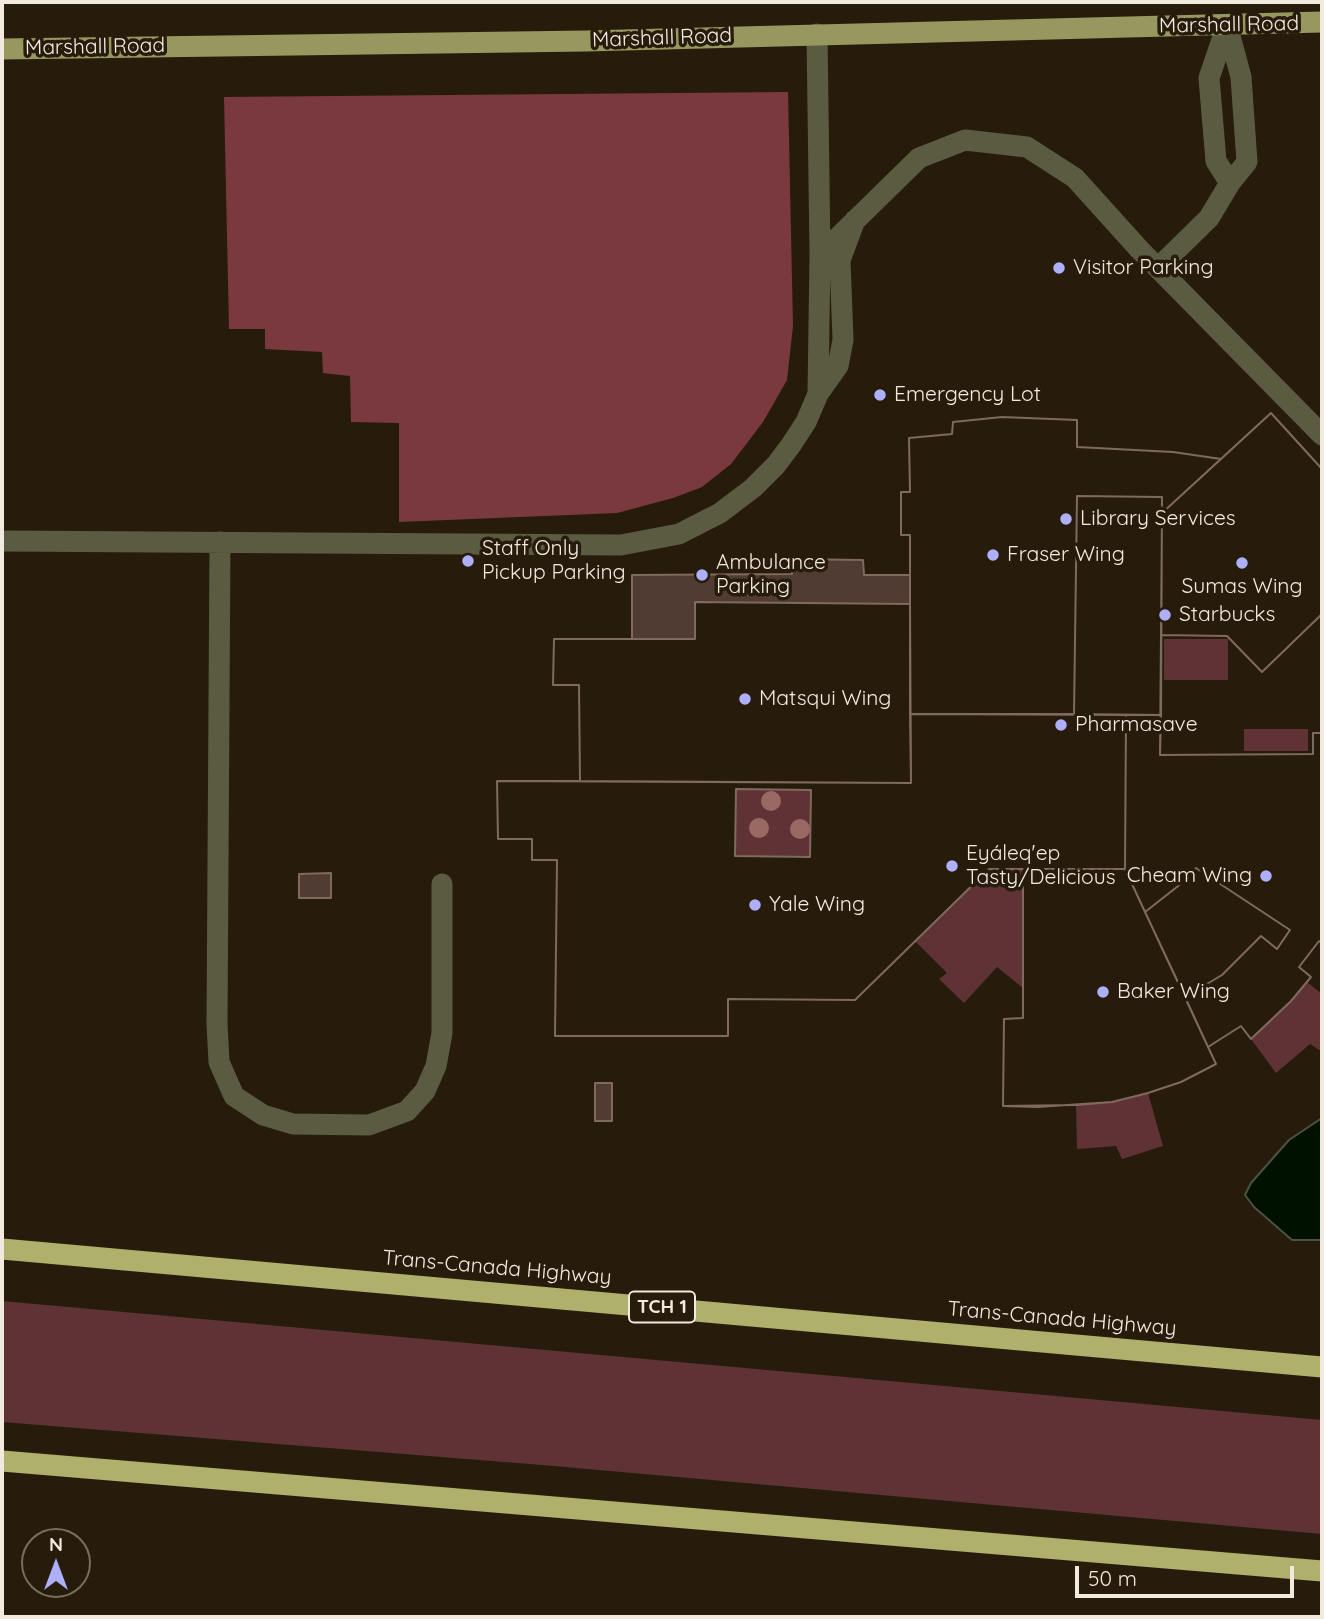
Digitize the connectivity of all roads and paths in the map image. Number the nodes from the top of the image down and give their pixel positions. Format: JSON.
{"nodes":[{"id":1,"x":1322,"y":22,"type":"edge"},
{"id":2,"x":1227,"y":25,"type":"junction"},
{"id":3,"x":817,"y":34,"type":"junction"},
{"id":4,"x":2,"y":49,"type":"edge"},
{"id":5,"x":1230,"y":183,"type":"junction"},
{"id":6,"x":855,"y":220,"type":"junction"},
{"id":7,"x":820,"y":255,"type":"junction"},
{"id":8,"x":1158,"y":268,"type":"junction"},
{"id":9,"x":818,"y":394,"type":"junction"},
{"id":10,"x":1322,"y":435,"type":"edge"},
{"id":11,"x":2,"y":541,"type":"edge"},
{"id":12,"x":220,"y":542,"type":"junction"},
{"id":13,"x":442,"y":884,"type":"dead end"},
{"id":14,"x":2,"y":1249,"type":"edge"},
{"id":15,"x":1322,"y":1367,"type":"edge"},
{"id":16,"x":2,"y":1461,"type":"edge"},
{"id":17,"x":1322,"y":1571,"type":"edge"}],
"edges":[{"from":1,"to":2,"type":"main road","name":"Marshall Road"},
{"from":2,"to":3,"type":"main road","name":"Marshall Road"},
{"from":2,"to":5,"type":"lane"},
{"from":2,"to":5,"type":"lane"},
{"from":3,"to":4,"type":"main road","name":"Marshall Road"},
{"from":3,"to":7,"type":"lane"},
{"from":5,"to":8,"type":"lane"},
{"from":6,"to":7,"type":"lane"},
{"from":6,"to":8,"type":"lane"},
{"from":6,"to":9,"type":"lane"},
{"from":7,"to":9,"type":"lane"},
{"from":8,"to":10,"type":"lane"},
{"from":9,"to":12,"type":"lane"},
{"from":11,"to":12,"type":"lane"},
{"from":12,"to":13,"type":"lane"},
{"from":14,"to":15,"type":"highway","name":"Trans-Canada Highway","number":"TCH 1"},
{"from":16,"to":17,"type":"highway"}]}
